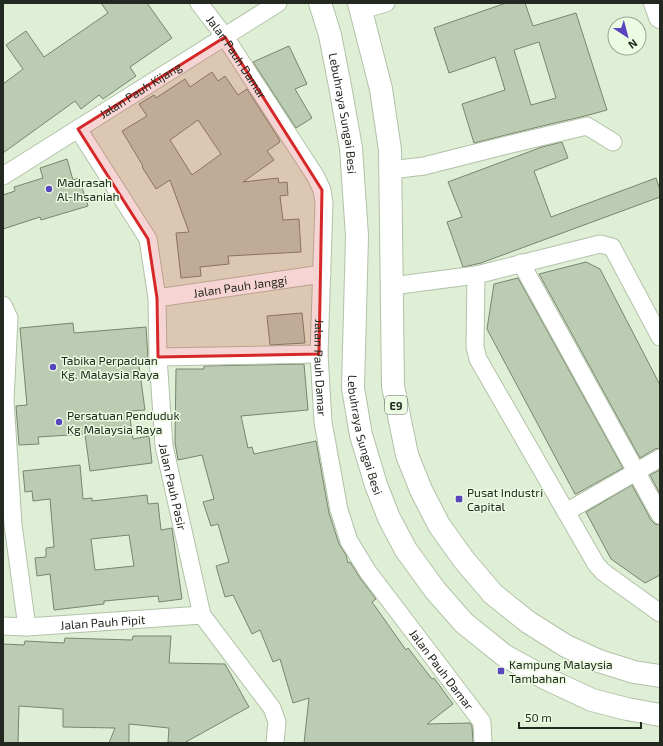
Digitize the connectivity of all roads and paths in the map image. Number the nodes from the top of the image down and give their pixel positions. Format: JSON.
{"nodes":[{"id":1,"x":199,"y":3,"type":"edge"},
{"id":2,"x":278,"y":3,"type":"edge"},
{"id":3,"x":320,"y":3,"type":"edge"},
{"id":4,"x":386,"y":3,"type":"edge"},
{"id":5,"x":655,"y":3,"type":"edge"},
{"id":6,"x":360,"y":7,"type":"edge"},
{"id":7,"x":660,"y":17,"type":"edge"},
{"id":8,"x":225,"y":37,"type":"junction"},
{"id":9,"x":78,"y":129,"type":"junction"},
{"id":10,"x":612,"y":142,"type":"dead end"},
{"id":11,"x":391,"y":170,"type":"junction"},
{"id":12,"x":3,"y":176,"type":"edge"},
{"id":13,"x":521,"y":263,"type":"junction"},
{"id":14,"x":322,"y":274,"type":"junction"},
{"id":15,"x":476,"y":275,"type":"junction"},
{"id":16,"x":392,"y":286,"type":"junction"},
{"id":17,"x":158,"y":298,"type":"junction"},
{"id":18,"x":3,"y":305,"type":"edge"},
{"id":19,"x":660,"y":337,"type":"edge"},
{"id":20,"x":319,"y":354,"type":"junction"},
{"id":21,"x":158,"y":357,"type":"junction"},
{"id":22,"x":4,"y":400,"type":"edge"},
{"id":23,"x":660,"y":458,"type":"edge"},
{"id":24,"x":636,"y":472,"type":"junction"},
{"id":25,"x":566,"y":512,"type":"junction"},
{"id":26,"x":660,"y":515,"type":"edge"},
{"id":27,"x":660,"y":613,"type":"edge"},
{"id":28,"x":202,"y":615,"type":"junction"},
{"id":29,"x":3,"y":626,"type":"edge"},
{"id":30,"x":27,"y":627,"type":"junction"},
{"id":31,"x":660,"y":676,"type":"edge"},
{"id":32,"x":660,"y":715,"type":"edge"},
{"id":33,"x":274,"y":743,"type":"edge"},
{"id":34,"x":484,"y":743,"type":"edge"}],
"edges":[{"from":1,"to":8,"type":"street","name":"Jalan Pauh Damar"},
{"from":2,"to":8,"type":"street","name":"Jalan Pauh Kijang"},
{"from":3,"to":32,"type":"highway","name":"Lebuhraya Sungai Besi"},
{"from":4,"to":6,"type":"street"},
{"from":5,"to":7,"type":"highway"},
{"from":6,"to":11,"type":"highway","number":"E9"},
{"from":8,"to":9,"type":"street","name":"Jalan Pauh Kijang"},
{"from":8,"to":14,"type":"street","name":"Jalan Pauh Damar"},
{"from":9,"to":12,"type":"street","name":"Jalan Pauh Kijang"},
{"from":9,"to":17,"type":"street","name":"Jalan Pauh Pasir"},
{"from":10,"to":11,"type":"street"},
{"from":11,"to":16,"type":"highway","number":"E9"},
{"from":13,"to":15,"type":"street"},
{"from":13,"to":19,"type":"street"},
{"from":13,"to":24,"type":"street"},
{"from":14,"to":17,"type":"street","name":"Jalan Pauh Janggi"},
{"from":14,"to":20,"type":"street","name":"Jalan Pauh Damar"},
{"from":15,"to":16,"type":"street"},
{"from":15,"to":25,"type":"street"},
{"from":16,"to":31,"type":"highway","number":"E9"},
{"from":17,"to":21,"type":"street","name":"Jalan Pauh Pasir"},
{"from":18,"to":22,"type":"street"},
{"from":20,"to":21,"type":"street"},
{"from":20,"to":34,"type":"street","name":"Jalan Pauh Damar"},
{"from":21,"to":28,"type":"street","name":"Jalan Pauh Pasir"},
{"from":22,"to":30,"type":"street"},
{"from":23,"to":24,"type":"street"},
{"from":24,"to":25,"type":"street"},
{"from":24,"to":26,"type":"street"},
{"from":25,"to":27,"type":"street"},
{"from":28,"to":30,"type":"street","name":"Jalan Pauh Pipit"},
{"from":28,"to":33,"type":"street","name":"Jalan Pauh Pasir"},
{"from":29,"to":30,"type":"street","name":"Jalan Pauh Pipit"}]}
